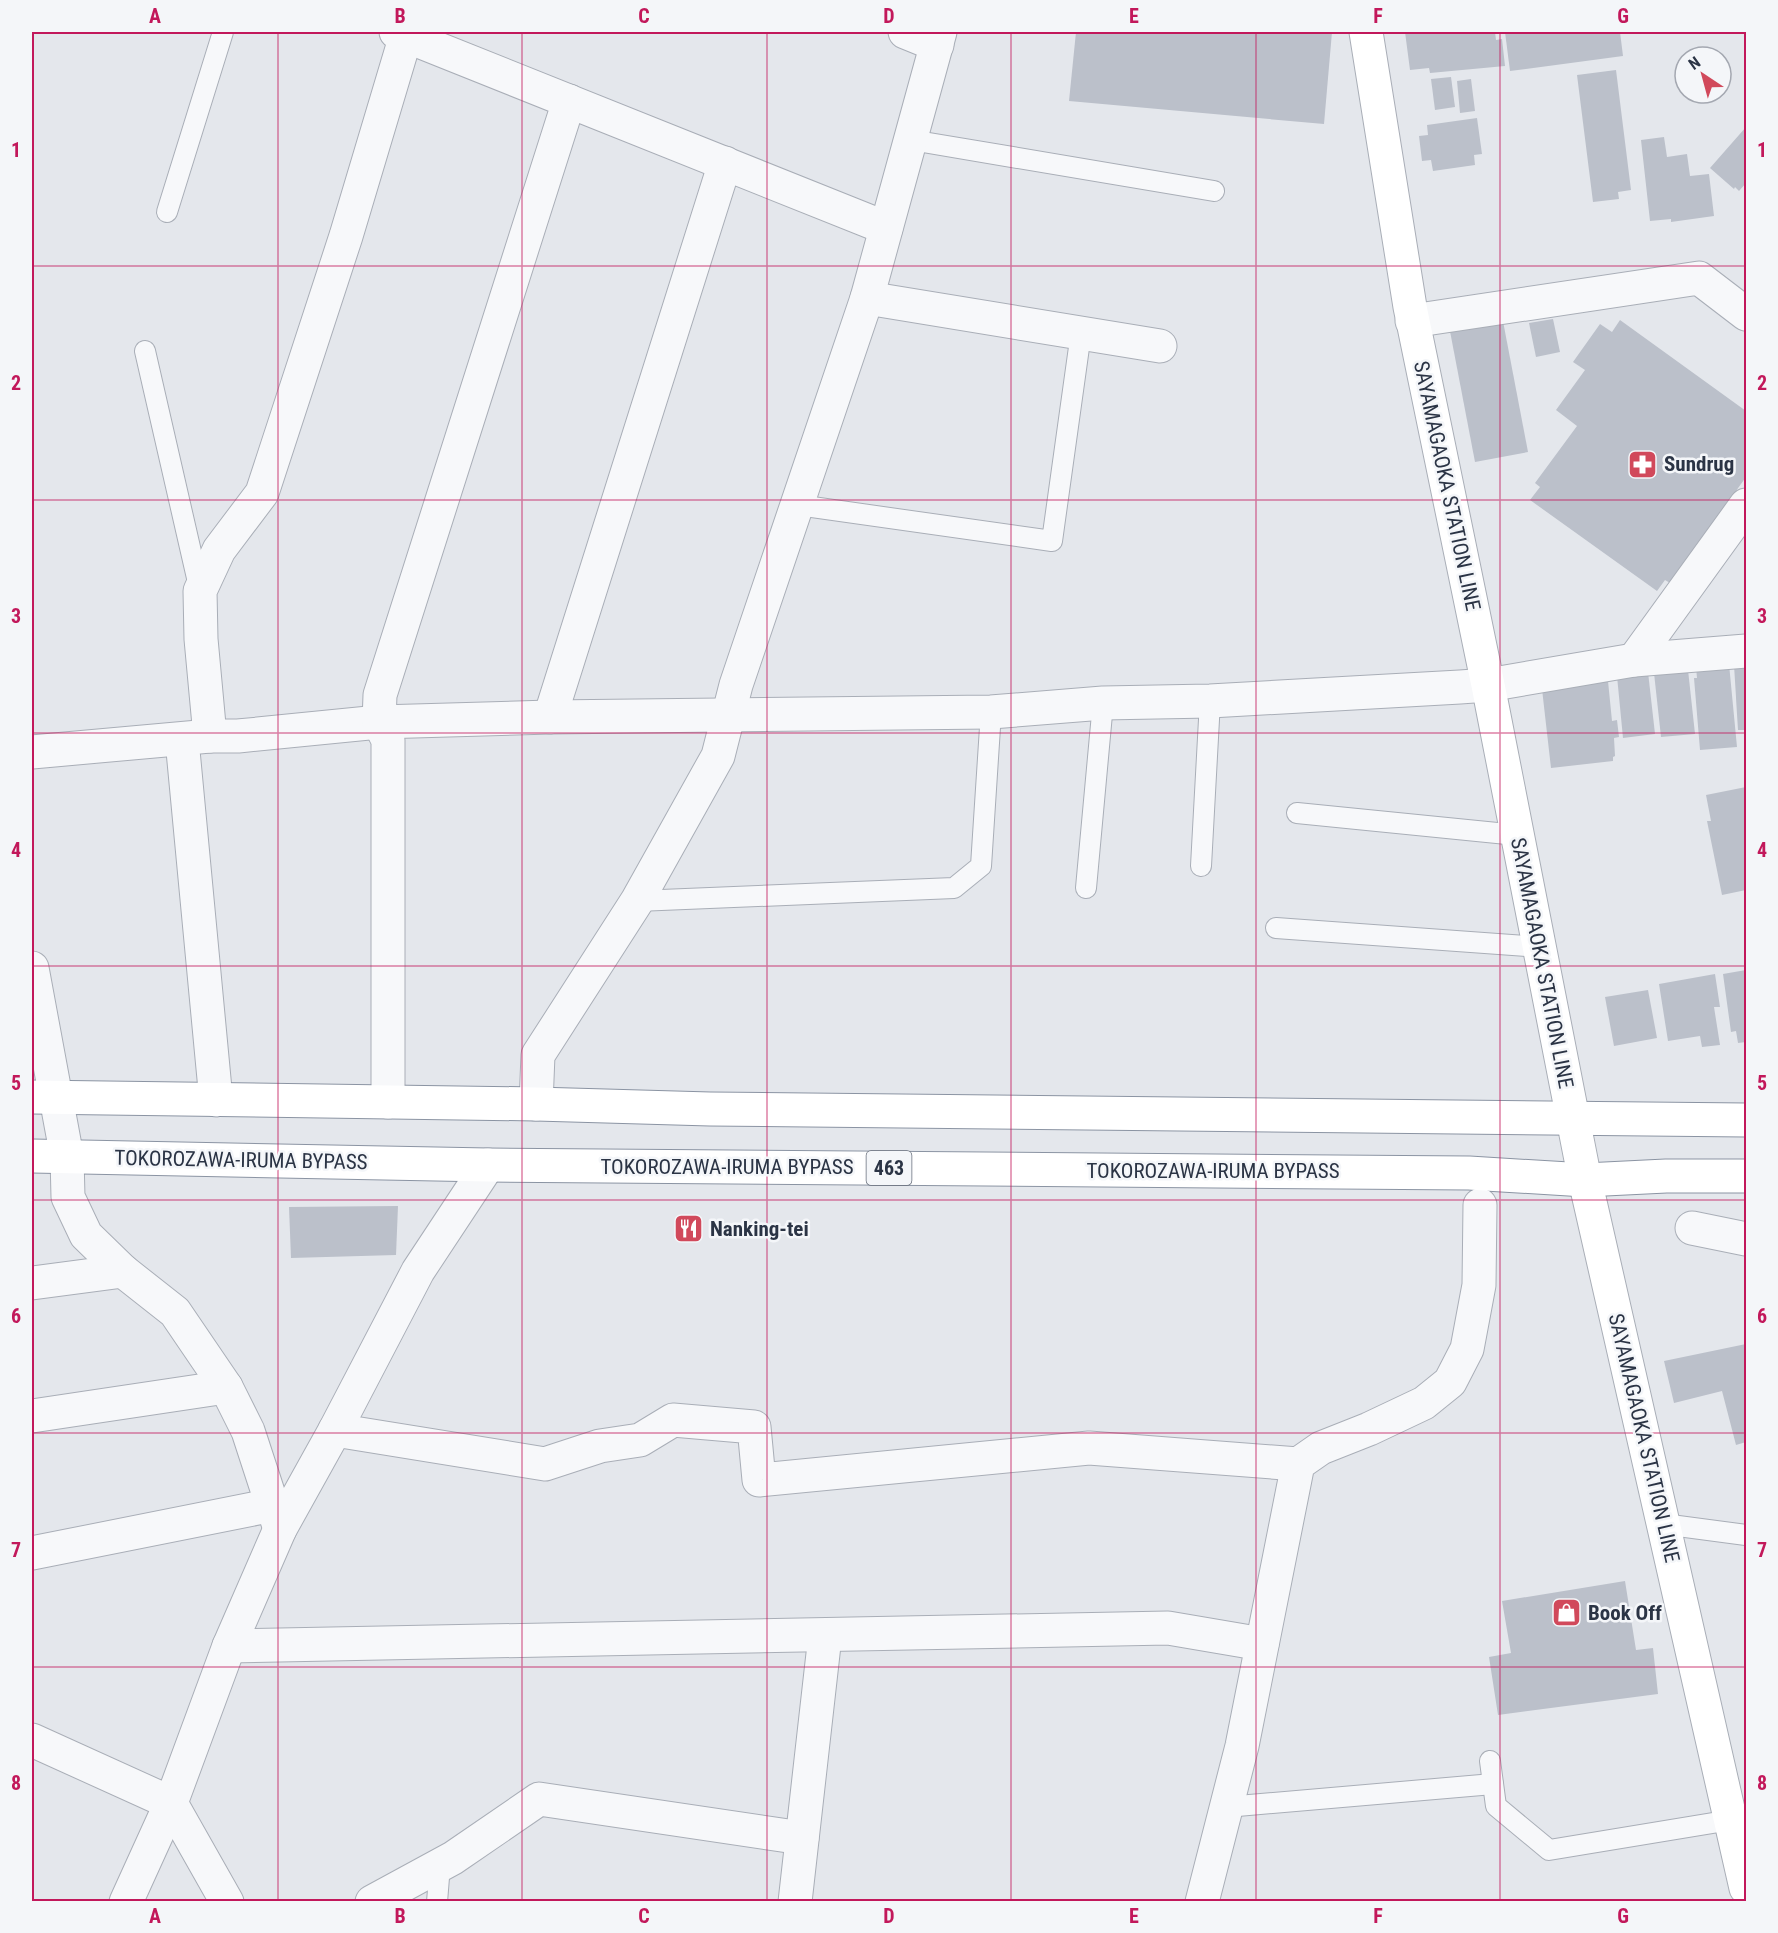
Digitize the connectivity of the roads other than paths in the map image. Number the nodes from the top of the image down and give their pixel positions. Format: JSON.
{"nodes":[{"id":1,"x":223,"y":32,"type":"edge"},
{"id":2,"x":905,"y":32,"type":"edge"},
{"id":3,"x":1366,"y":32,"type":"edge"},
{"id":4,"x":403,"y":33,"type":"edge"},
{"id":5,"x":938,"y":38,"type":"edge"},
{"id":6,"x":569,"y":101,"type":"junction"},
{"id":7,"x":910,"y":140,"type":"junction"},
{"id":8,"x":725,"y":163,"type":"junction"},
{"id":9,"x":1214,"y":191,"type":"dead end"},
{"id":10,"x":167,"y":212,"type":"dead end"},
{"id":11,"x":886,"y":228,"type":"junction"},
{"id":12,"x":867,"y":298,"type":"junction"},
{"id":13,"x":1746,"y":314,"type":"edge"},
{"id":14,"x":1412,"y":321,"type":"junction"},
{"id":15,"x":1081,"y":333,"type":"junction"},
{"id":16,"x":1160,"y":346,"type":"dead end"},
{"id":17,"x":145,"y":351,"type":"dead end"},
{"id":18,"x":798,"y":505,"type":"junction"},
{"id":19,"x":1746,"y":505,"type":"edge"},
{"id":20,"x":200,"y":591,"type":"junction"},
{"id":21,"x":1746,"y":651,"type":"edge"},
{"id":22,"x":1634,"y":660,"type":"junction"},
{"id":23,"x":1488,"y":685,"type":"junction"},
{"id":24,"x":1210,"y":701,"type":"junction"},
{"id":25,"x":1102,"y":703,"type":"junction"},
{"id":26,"x":991,"y":712,"type":"junction"},
{"id":27,"x":729,"y":714,"type":"junction"},
{"id":28,"x":550,"y":717,"type":"junction"},
{"id":29,"x":379,"y":722,"type":"junction"},
{"id":30,"x":196,"y":738,"type":"junction"},
{"id":31,"x":32,"y":752,"type":"edge"},
{"id":32,"x":1297,"y":813,"type":"dead end"},
{"id":33,"x":1517,"y":835,"type":"junction"},
{"id":34,"x":1201,"y":866,"type":"dead end"},
{"id":35,"x":1086,"y":888,"type":"dead end"},
{"id":36,"x":637,"y":901,"type":"junction"},
{"id":37,"x":1276,"y":928,"type":"dead end"},
{"id":38,"x":1539,"y":947,"type":"junction"},
{"id":39,"x":32,"y":968,"type":"edge"},
{"id":40,"x":37,"y":1033,"type":"edge"},
{"id":41,"x":44,"y":1097,"type":"edge"},
{"id":42,"x":216,"y":1100,"type":"junction"},
{"id":43,"x":388,"y":1102,"type":"junction"},
{"id":44,"x":536,"y":1104,"type":"junction"},
{"id":45,"x":1572,"y":1118,"type":"junction"},
{"id":46,"x":1746,"y":1120,"type":"edge"},
{"id":47,"x":32,"y":1156,"type":"edge"},
{"id":48,"x":68,"y":1157,"type":"junction"},
{"id":49,"x":488,"y":1165,"type":"junction"},
{"id":50,"x":1746,"y":1176,"type":"edge"},
{"id":51,"x":1585,"y":1180,"type":"junction"},
{"id":52,"x":1480,"y":1205,"type":"dead end"},
{"id":53,"x":1692,"y":1228,"type":"dead end"},
{"id":54,"x":1746,"y":1239,"type":"edge"},
{"id":55,"x":123,"y":1271,"type":"junction"},
{"id":56,"x":32,"y":1283,"type":"edge"},
{"id":57,"x":226,"y":1387,"type":"junction"},
{"id":58,"x":32,"y":1416,"type":"edge"},
{"id":59,"x":335,"y":1430,"type":"junction"},
{"id":60,"x":1298,"y":1464,"type":"junction"},
{"id":61,"x":277,"y":1517,"type":"junction"},
{"id":62,"x":1663,"y":1524,"type":"junction"},
{"id":63,"x":1746,"y":1535,"type":"edge"},
{"id":64,"x":32,"y":1553,"type":"edge"},
{"id":65,"x":825,"y":1636,"type":"junction"},
{"id":66,"x":1262,"y":1644,"type":"junction"},
{"id":67,"x":229,"y":1646,"type":"junction"},
{"id":68,"x":32,"y":1740,"type":"edge"},
{"id":69,"x":1490,"y":1761,"type":"dead end"},
{"id":70,"x":1493,"y":1784,"type":"junction"},
{"id":71,"x":171,"y":1803,"type":"junction"},
{"id":72,"x":1226,"y":1807,"type":"junction"},
{"id":73,"x":802,"y":1838,"type":"junction"},
{"id":74,"x":1738,"y":1838,"type":"edge"},
{"id":75,"x":440,"y":1865,"type":"junction"},
{"id":76,"x":1746,"y":1888,"type":"edge"},
{"id":77,"x":126,"y":1902,"type":"edge"},
{"id":78,"x":227,"y":1902,"type":"edge"},
{"id":79,"x":372,"y":1902,"type":"edge"},
{"id":80,"x":437,"y":1902,"type":"edge"},
{"id":81,"x":795,"y":1902,"type":"edge"},
{"id":82,"x":1202,"y":1902,"type":"edge"}],
"edges":[{"from":1,"to":10,"type":"lane"},
{"from":2,"to":5,"type":"street"},
{"from":3,"to":14,"type":"main road","name":"SAYAMAGAOKA STATION LINE"},
{"from":4,"to":6,"type":"street"},
{"from":4,"to":20,"type":"street"},
{"from":5,"to":7,"type":"street"},
{"from":6,"to":8,"type":"street"},
{"from":6,"to":29,"type":"street"},
{"from":7,"to":9,"type":"lane"},
{"from":7,"to":11,"type":"street"},
{"from":8,"to":11,"type":"street"},
{"from":8,"to":28,"type":"street"},
{"from":11,"to":12,"type":"street"},
{"from":12,"to":15,"type":"street"},
{"from":12,"to":18,"type":"street"},
{"from":13,"to":14,"type":"street"},
{"from":14,"to":23,"type":"main road","name":"SAYAMAGAOKA STATION LINE"},
{"from":15,"to":16,"type":"street"},
{"from":15,"to":18,"type":"lane"},
{"from":17,"to":20,"type":"lane"},
{"from":18,"to":27,"type":"street"},
{"from":19,"to":22,"type":"street"},
{"from":20,"to":30,"type":"street"},
{"from":21,"to":22,"type":"street"},
{"from":22,"to":23,"type":"street"},
{"from":23,"to":24,"type":"street"},
{"from":23,"to":33,"type":"main road","name":"SAYAMAGAOKA STATION LINE"},
{"from":24,"to":25,"type":"street"},
{"from":24,"to":34,"type":"lane"},
{"from":25,"to":26,"type":"street"},
{"from":25,"to":35,"type":"lane"},
{"from":26,"to":27,"type":"street"},
{"from":26,"to":36,"type":"lane"},
{"from":27,"to":28,"type":"street"},
{"from":27,"to":36,"type":"street"},
{"from":28,"to":29,"type":"street"},
{"from":29,"to":30,"type":"street"},
{"from":29,"to":43,"type":"street"},
{"from":30,"to":31,"type":"street"},
{"from":30,"to":42,"type":"street"},
{"from":32,"to":33,"type":"lane"},
{"from":33,"to":38,"type":"main road","name":"SAYAMAGAOKA STATION LINE"},
{"from":36,"to":44,"type":"street"},
{"from":37,"to":38,"type":"lane"},
{"from":38,"to":45,"type":"main road","name":"SAYAMAGAOKA STATION LINE"},
{"from":39,"to":40,"type":"street"},
{"from":40,"to":41,"type":"street"},
{"from":41,"to":42,"type":"main road"},
{"from":41,"to":48,"type":"street"},
{"from":42,"to":43,"type":"main road"},
{"from":43,"to":44,"type":"main road"},
{"from":44,"to":45,"type":"main road"},
{"from":45,"to":46,"type":"main road"},
{"from":45,"to":51,"type":"main road","name":"SAYAMAGAOKA STATION LINE"},
{"from":47,"to":48,"type":"main road","name":"TOKOROZAWA-IRUMA BYPASS","number":"463"},
{"from":48,"to":49,"type":"main road","name":"TOKOROZAWA-IRUMA BYPASS","number":"463"},
{"from":48,"to":55,"type":"street"},
{"from":49,"to":51,"type":"main road","name":"TOKOROZAWA-IRUMA BYPASS","number":"463"},
{"from":49,"to":59,"type":"street"},
{"from":50,"to":51,"type":"main road","name":"TOKOROZAWA-IRUMA BYPASS","number":"463"},
{"from":51,"to":62,"type":"main road","name":"SAYAMAGAOKA STATION LINE"},
{"from":52,"to":60,"type":"street"},
{"from":53,"to":54,"type":"street"},
{"from":55,"to":56,"type":"street"},
{"from":55,"to":57,"type":"street"},
{"from":57,"to":58,"type":"street"},
{"from":57,"to":61,"type":"street"},
{"from":59,"to":60,"type":"street"},
{"from":59,"to":61,"type":"street"},
{"from":60,"to":66,"type":"street"},
{"from":61,"to":64,"type":"street"},
{"from":61,"to":67,"type":"street"},
{"from":62,"to":63,"type":"lane"},
{"from":62,"to":74,"type":"main road","name":"SAYAMAGAOKA STATION LINE"},
{"from":65,"to":66,"type":"street"},
{"from":65,"to":67,"type":"street"},
{"from":65,"to":73,"type":"street"},
{"from":66,"to":72,"type":"street"},
{"from":67,"to":71,"type":"street"},
{"from":68,"to":71,"type":"street"},
{"from":69,"to":70,"type":"lane"},
{"from":70,"to":72,"type":"lane"},
{"from":70,"to":74,"type":"lane"},
{"from":71,"to":77,"type":"street"},
{"from":71,"to":78,"type":"street"},
{"from":72,"to":82,"type":"street"},
{"from":73,"to":75,"type":"street"},
{"from":73,"to":81,"type":"street"},
{"from":74,"to":76,"type":"main road","name":"SAYAMAGAOKA STATION LINE"},
{"from":75,"to":79,"type":"street"},
{"from":75,"to":80,"type":"lane"}]}
